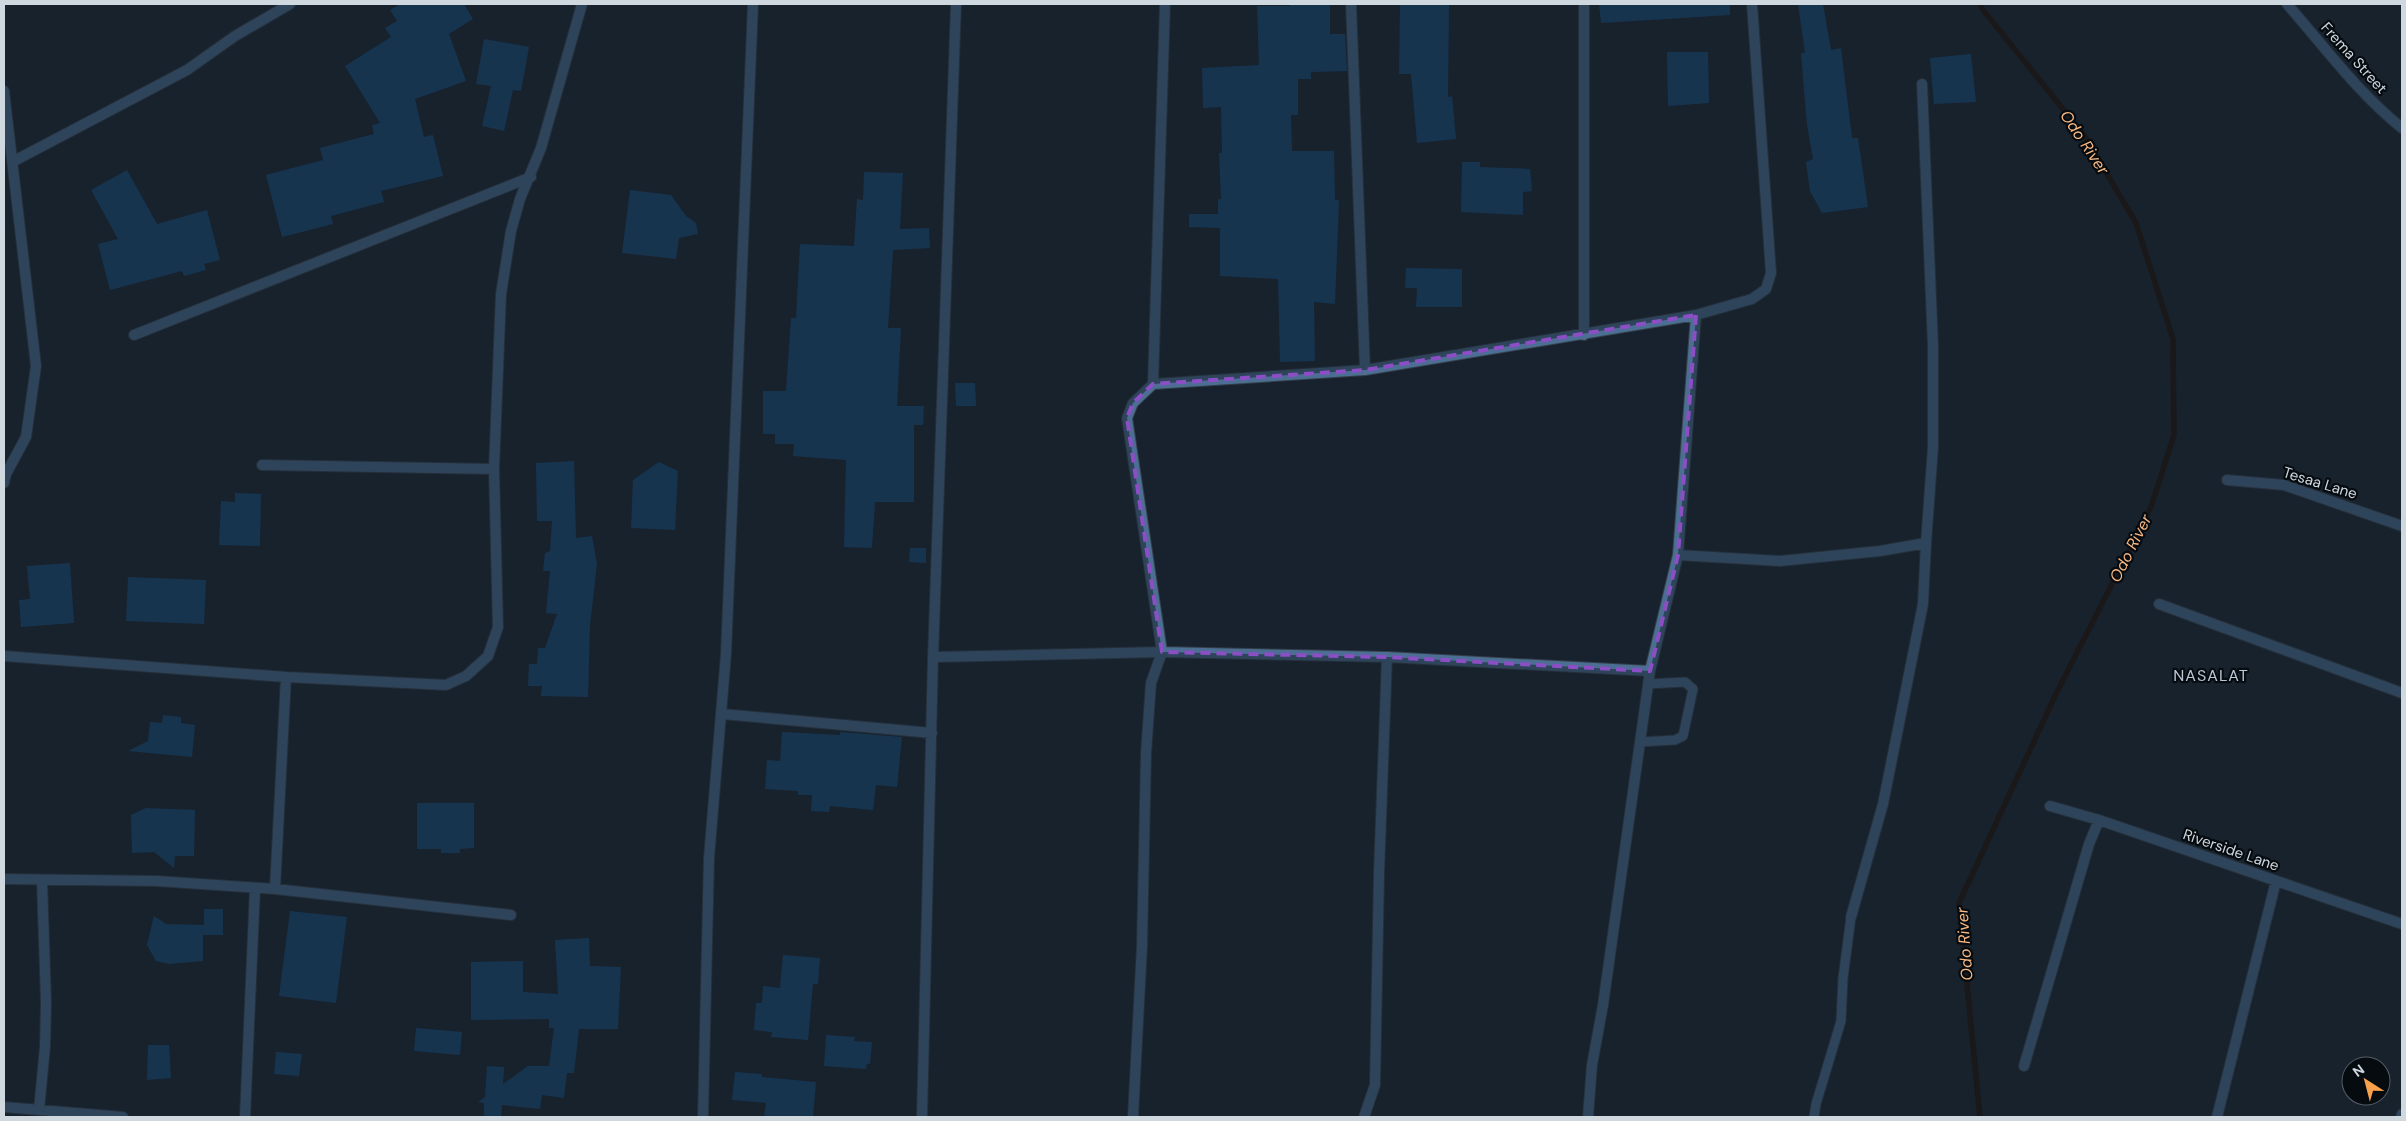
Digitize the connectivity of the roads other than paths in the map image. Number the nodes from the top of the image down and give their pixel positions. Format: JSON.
{"nodes":[{"id":1,"x":290,"y":4,"type":"edge"},
{"id":2,"x":582,"y":4,"type":"edge"},
{"id":3,"x":752,"y":4,"type":"edge"},
{"id":4,"x":956,"y":4,"type":"edge"},
{"id":5,"x":1165,"y":4,"type":"edge"},
{"id":6,"x":1351,"y":4,"type":"edge"},
{"id":7,"x":1584,"y":4,"type":"edge"},
{"id":8,"x":1752,"y":4,"type":"edge"},
{"id":9,"x":2288,"y":4,"type":"edge"},
{"id":10,"x":1922,"y":84,"type":"dead end"},
{"id":11,"x":4,"y":91,"type":"edge"},
{"id":12,"x":2402,"y":128,"type":"edge"},
{"id":13,"x":14,"y":161,"type":"junction"},
{"id":14,"x":531,"y":177,"type":"junction"},
{"id":15,"x":1696,"y":315,"type":"junction"},
{"id":16,"x":134,"y":335,"type":"dead end"},
{"id":17,"x":1584,"y":335,"type":"junction"},
{"id":18,"x":1365,"y":370,"type":"junction"},
{"id":19,"x":1153,"y":384,"type":"junction"},
{"id":20,"x":262,"y":465,"type":"dead end"},
{"id":21,"x":494,"y":469,"type":"junction"},
{"id":22,"x":2227,"y":480,"type":"dead end"},
{"id":23,"x":4,"y":483,"type":"edge"},
{"id":24,"x":2402,"y":526,"type":"edge"},
{"id":25,"x":1926,"y":543,"type":"junction"},
{"id":26,"x":1678,"y":555,"type":"junction"},
{"id":27,"x":2159,"y":604,"type":"dead end"},
{"id":28,"x":1162,"y":652,"type":"junction"},
{"id":29,"x":4,"y":656,"type":"edge"},
{"id":30,"x":1387,"y":656,"type":"junction"},
{"id":31,"x":933,"y":657,"type":"junction"},
{"id":32,"x":1650,"y":671,"type":"junction"},
{"id":33,"x":286,"y":677,"type":"junction"},
{"id":34,"x":1648,"y":684,"type":"junction"},
{"id":35,"x":2402,"y":693,"type":"edge"},
{"id":36,"x":722,"y":714,"type":"junction"},
{"id":37,"x":932,"y":733,"type":"junction"},
{"id":38,"x":1640,"y":742,"type":"junction"},
{"id":39,"x":2050,"y":806,"type":"dead end"},
{"id":40,"x":2099,"y":820,"type":"junction"},
{"id":41,"x":4,"y":879,"type":"edge"},
{"id":42,"x":42,"y":881,"type":"junction"},
{"id":43,"x":2276,"y":881,"type":"junction"},
{"id":44,"x":255,"y":888,"type":"junction"},
{"id":45,"x":274,"y":889,"type":"junction"},
{"id":46,"x":511,"y":915,"type":"dead end"},
{"id":47,"x":1851,"y":917,"type":"joint"},
{"id":48,"x":2402,"y":924,"type":"edge"},
{"id":49,"x":2024,"y":1066,"type":"dead end"},
{"id":50,"x":4,"y":1107,"type":"edge"},
{"id":51,"x":39,"y":1110,"type":"junction"},
{"id":52,"x":119,"y":1117,"type":"edge"},
{"id":53,"x":123,"y":1117,"type":"edge"},
{"id":54,"x":245,"y":1117,"type":"edge"},
{"id":55,"x":703,"y":1117,"type":"edge"},
{"id":56,"x":922,"y":1117,"type":"edge"},
{"id":57,"x":1133,"y":1117,"type":"edge"},
{"id":58,"x":1364,"y":1117,"type":"edge"},
{"id":59,"x":1588,"y":1117,"type":"edge"},
{"id":60,"x":1814,"y":1117,"type":"edge"},
{"id":61,"x":2217,"y":1117,"type":"edge"}],
"edges":[{"from":1,"to":13,"type":"street"},
{"from":2,"to":14,"type":"street"},
{"from":3,"to":36,"type":"street"},
{"from":4,"to":31,"type":"street"},
{"from":5,"to":19,"type":"street"},
{"from":6,"to":18,"type":"street"},
{"from":7,"to":17,"type":"street"},
{"from":8,"to":15,"type":"street"},
{"from":9,"to":12,"type":"street","name":"Frema Street"},
{"from":10,"to":25,"type":"street"},
{"from":11,"to":13,"type":"street"},
{"from":13,"to":23,"type":"street"},
{"from":14,"to":16,"type":"street"},
{"from":14,"to":21,"type":"street"},
{"from":15,"to":17,"type":"street"},
{"from":15,"to":26,"type":"street"},
{"from":17,"to":18,"type":"street"},
{"from":18,"to":19,"type":"street"},
{"from":19,"to":28,"type":"street"},
{"from":20,"to":21,"type":"street"},
{"from":21,"to":33,"type":"street"},
{"from":22,"to":24,"type":"street","name":"Tesaa Lane"},
{"from":25,"to":26,"type":"street"},
{"from":25,"to":47,"type":"street"},
{"from":26,"to":32,"type":"street"},
{"from":27,"to":35,"type":"street"},
{"from":28,"to":30,"type":"street"},
{"from":28,"to":31,"type":"street"},
{"from":28,"to":57,"type":"street"},
{"from":29,"to":33,"type":"street"},
{"from":30,"to":32,"type":"street"},
{"from":30,"to":58,"type":"street"},
{"from":31,"to":37,"type":"street"},
{"from":32,"to":34,"type":"street"},
{"from":33,"to":45,"type":"street"},
{"from":34,"to":38,"type":"street"},
{"from":34,"to":38,"type":"lane"},
{"from":36,"to":37,"type":"street"},
{"from":36,"to":55,"type":"street"},
{"from":37,"to":56,"type":"street"},
{"from":38,"to":59,"type":"street"},
{"from":39,"to":40,"type":"street","name":"Riverside Lane"},
{"from":40,"to":43,"type":"street","name":"Riverside Lane"},
{"from":40,"to":49,"type":"street"},
{"from":41,"to":42,"type":"street"},
{"from":42,"to":44,"type":"street"},
{"from":42,"to":51,"type":"street"},
{"from":43,"to":48,"type":"street","name":"Riverside Lane"},
{"from":43,"to":61,"type":"street"},
{"from":44,"to":45,"type":"street"},
{"from":44,"to":54,"type":"street"},
{"from":45,"to":46,"type":"street"},
{"from":47,"to":60,"type":"lane"},
{"from":50,"to":51,"type":"street"},
{"from":51,"to":52,"type":"street"},
{"from":52,"to":53,"type":"street"}]}
